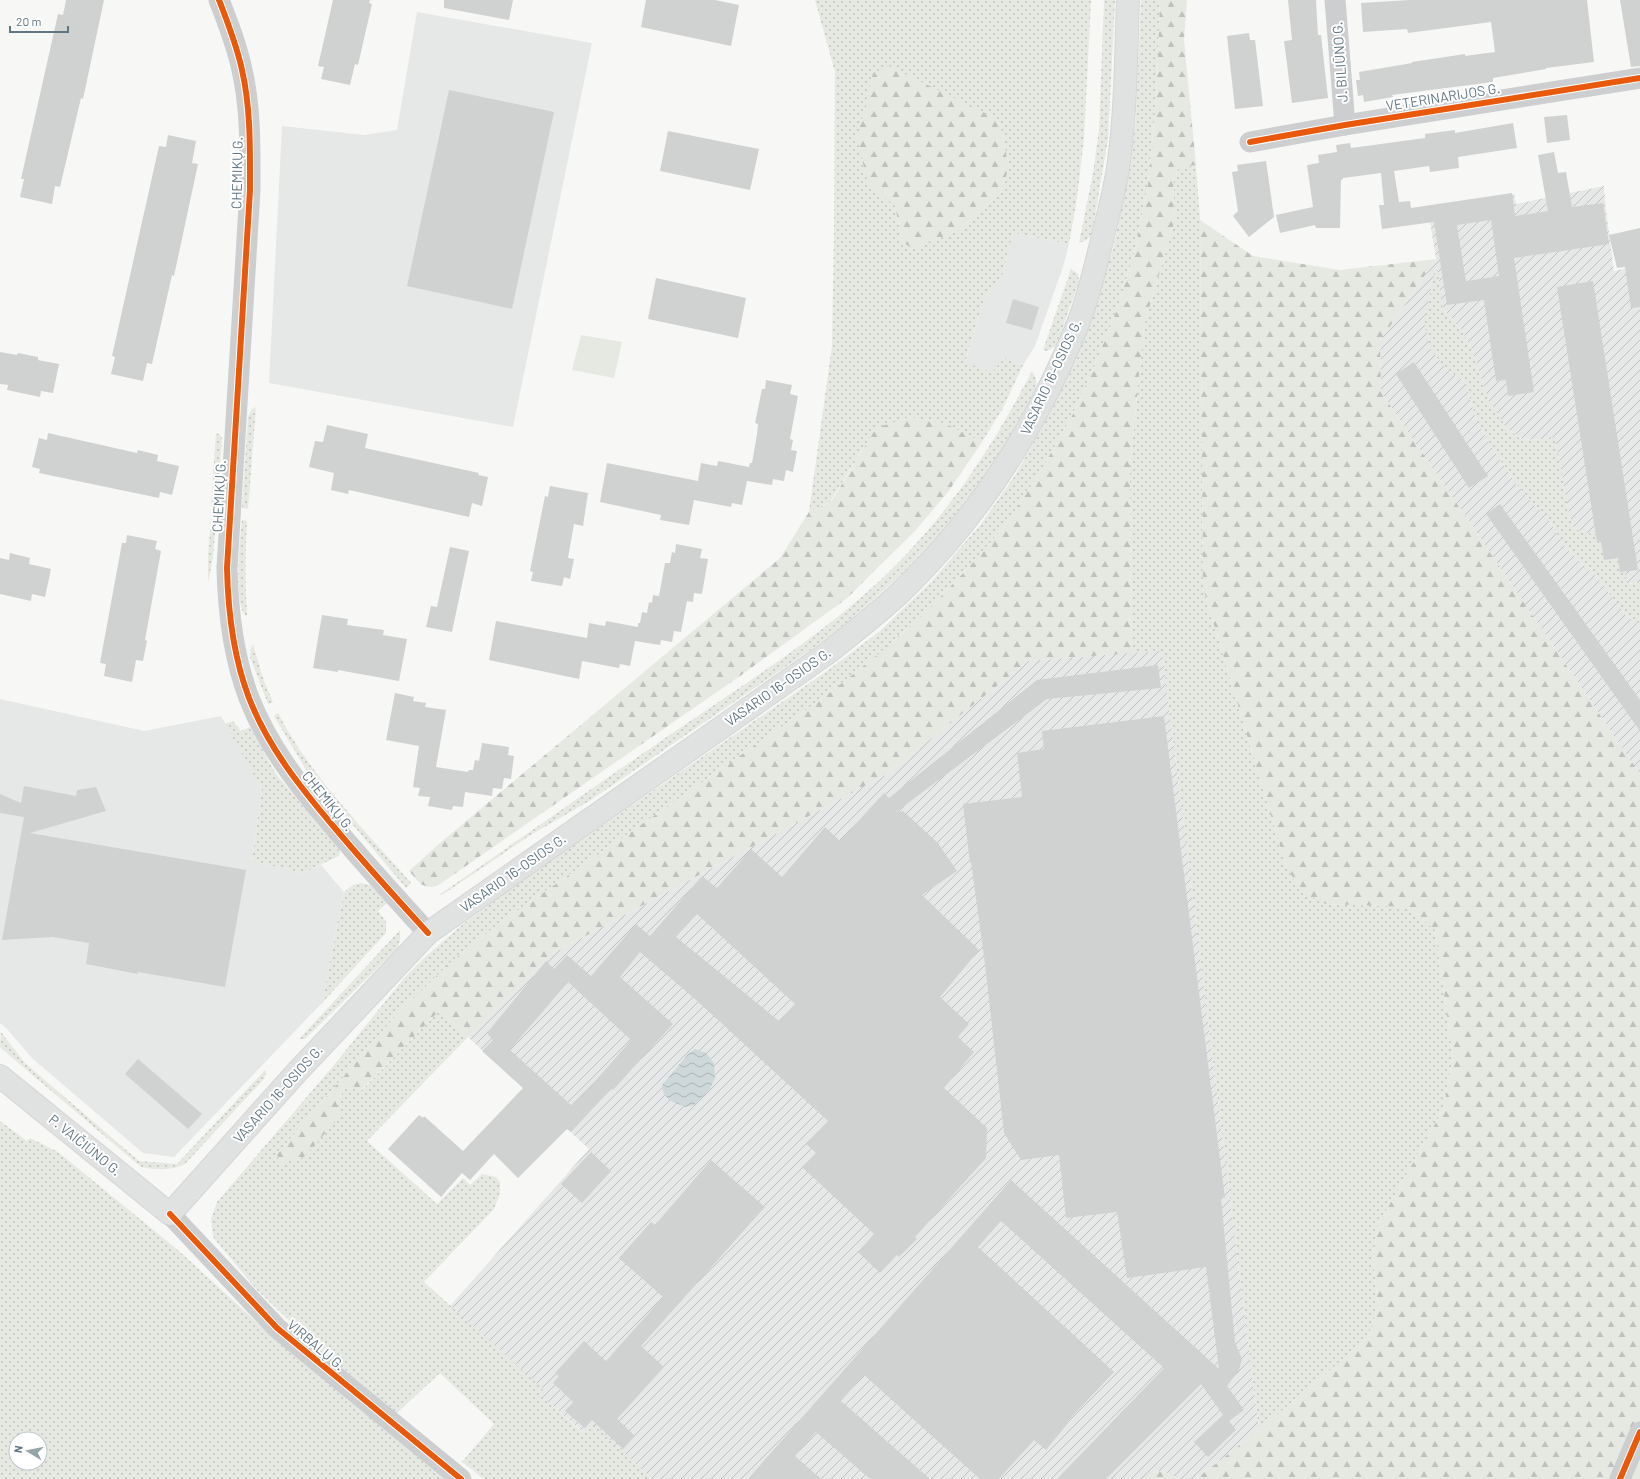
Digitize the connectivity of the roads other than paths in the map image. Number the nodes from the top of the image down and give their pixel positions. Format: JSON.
{"nodes":[{"id":1,"x":219,"y":0,"type":"edge"},
{"id":2,"x":1128,"y":0,"type":"edge"},
{"id":3,"x":1335,"y":0,"type":"edge"},
{"id":4,"x":1640,"y":78,"type":"edge"},
{"id":5,"x":1345,"y":125,"type":"junction"},
{"id":6,"x":1250,"y":142,"type":"dead end"},
{"id":7,"x":428,"y":933,"type":"junction"},
{"id":8,"x":0,"y":1076,"type":"edge"},
{"id":9,"x":170,"y":1214,"type":"junction"},
{"id":10,"x":1640,"y":1432,"type":"edge"},
{"id":11,"x":461,"y":1479,"type":"edge"},
{"id":12,"x":1620,"y":1479,"type":"edge"}],
"edges":[{"from":1,"to":7,"type":"street","name":"CHEMIKŲ G."},
{"from":2,"to":7,"type":"main road","name":"VASARIO 16-OSIOS G."},
{"from":3,"to":5,"type":"street","name":"J. BILIŪNO G."},
{"from":4,"to":5,"type":"street","name":"VETERINARIJOS G."},
{"from":5,"to":6,"type":"street","name":"VETERINARIJOS G."},
{"from":7,"to":9,"type":"main road","name":"VASARIO 16-OSIOS G."},
{"from":8,"to":9,"type":"main road","name":"P. VAIČIŪNO G."},
{"from":9,"to":11,"type":"street","name":"VIRBALŲ G."},
{"from":10,"to":12,"type":"street"}]}
